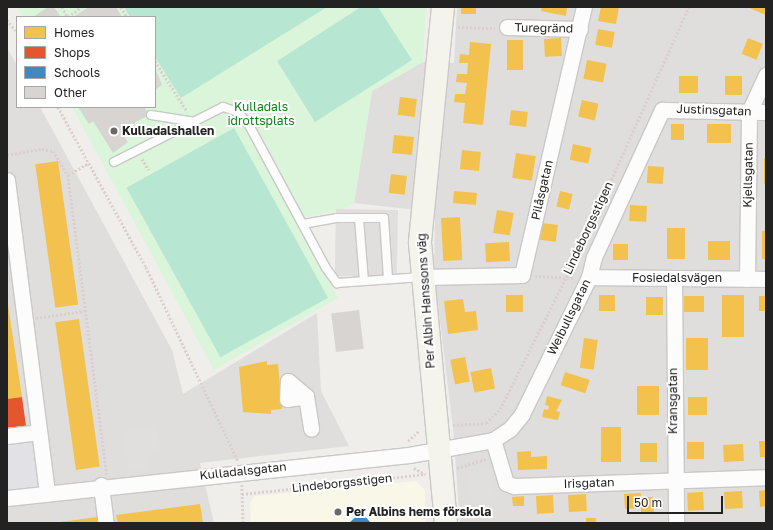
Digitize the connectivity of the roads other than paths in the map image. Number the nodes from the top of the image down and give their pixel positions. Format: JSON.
{"nodes":[{"id":1,"x":584,"y":7,"type":"edge"},
{"id":2,"x":449,"y":14,"type":"edge"},
{"id":3,"x":508,"y":27,"type":"road end"},
{"id":4,"x":580,"y":29,"type":"junction"},
{"id":5,"x":766,"y":75,"type":"edge"},
{"id":6,"x":662,"y":110,"type":"joint"},
{"id":7,"x":749,"y":112,"type":"junction"},
{"id":8,"x":766,"y":112,"type":"edge"},
{"id":9,"x":151,"y":115,"type":"dead end"},
{"id":10,"x":195,"y":122,"type":"junction"},
{"id":11,"x":114,"y":162,"type":"dead end"},
{"id":12,"x":7,"y":180,"type":"edge"},
{"id":13,"x":359,"y":218,"type":"junction"},
{"id":14,"x":303,"y":224,"type":"junction"},
{"id":15,"x":13,"y":272,"type":"edge"},
{"id":16,"x":422,"y":278,"type":"junction"},
{"id":17,"x":589,"y":278,"type":"junction"},
{"id":18,"x":674,"y":278,"type":"junction"},
{"id":19,"x":388,"y":279,"type":"junction"},
{"id":20,"x":747,"y":279,"type":"junction"},
{"id":21,"x":766,"y":279,"type":"edge"},
{"id":22,"x":364,"y":281,"type":"junction"},
{"id":23,"x":306,"y":396,"type":"dead end"},
{"id":24,"x":311,"y":429,"type":"dead end"},
{"id":25,"x":39,"y":432,"type":"junction"},
{"id":26,"x":7,"y":436,"type":"edge"},
{"id":27,"x":492,"y":440,"type":"junction"},
{"id":28,"x":438,"y":450,"type":"junction"},
{"id":29,"x":766,"y":476,"type":"edge"},
{"id":30,"x":673,"y":480,"type":"junction"},
{"id":31,"x":105,"y":485,"type":"junction"},
{"id":32,"x":47,"y":493,"type":"junction"},
{"id":33,"x":7,"y":498,"type":"edge"},
{"id":34,"x":106,"y":523,"type":"edge"},
{"id":35,"x":446,"y":523,"type":"edge"},
{"id":36,"x":676,"y":523,"type":"edge"}],
"edges":[{"from":1,"to":4,"type":"street","name":"Pilåsgatan"},
{"from":2,"to":16,"type":"street","name":"Per Albin Hanssons väg"},
{"from":3,"to":4,"type":"street","name":"Turegränd"},
{"from":4,"to":16,"type":"street","name":"Pilåsgatan"},
{"from":5,"to":7,"type":"street","name":"Kjellsgatan"},
{"from":6,"to":7,"type":"street","name":"Justinsgatan"},
{"from":6,"to":17,"type":"street","name":"Weibullsgatan"},
{"from":7,"to":8,"type":"street","name":"Justinsgatan"},
{"from":7,"to":20,"type":"street","name":"Kjellsgatan"},
{"from":9,"to":10,"type":"lane"},
{"from":10,"to":11,"type":"lane"},
{"from":10,"to":14,"type":"lane"},
{"from":12,"to":15,"type":"street"},
{"from":13,"to":14,"type":"lane"},
{"from":13,"to":19,"type":"lane"},
{"from":13,"to":22,"type":"lane"},
{"from":14,"to":22,"type":"lane"},
{"from":15,"to":25,"type":"street"},
{"from":16,"to":19,"type":"lane"},
{"from":16,"to":28,"type":"street","name":"Per Albin Hanssons väg"},
{"from":17,"to":18,"type":"street","name":"Fosiedalsvägen"},
{"from":17,"to":27,"type":"street","name":"Weibullsgatan"},
{"from":18,"to":20,"type":"street","name":"Fosiedalsvägen"},
{"from":18,"to":30,"type":"street","name":"Kransgatan"},
{"from":19,"to":22,"type":"lane"},
{"from":20,"to":21,"type":"street","name":"Fosiedalsvägen"},
{"from":23,"to":24,"type":"street"},
{"from":25,"to":26,"type":"street"},
{"from":25,"to":32,"type":"street"},
{"from":27,"to":28,"type":"street","name":"Weibullsgatan"},
{"from":27,"to":30,"type":"street","name":"Irisgatan"},
{"from":28,"to":31,"type":"street","name":"Kulladalsgatan"},
{"from":28,"to":35,"type":"street","name":"Per Albin Hanssons väg"},
{"from":29,"to":30,"type":"street","name":"Irisgatan"},
{"from":30,"to":36,"type":"street","name":"Kransgatan"},
{"from":31,"to":32,"type":"street","name":"Kulladalsgatan"},
{"from":31,"to":34,"type":"street"},
{"from":32,"to":33,"type":"street","name":"Kulladalsgatan"}]}
